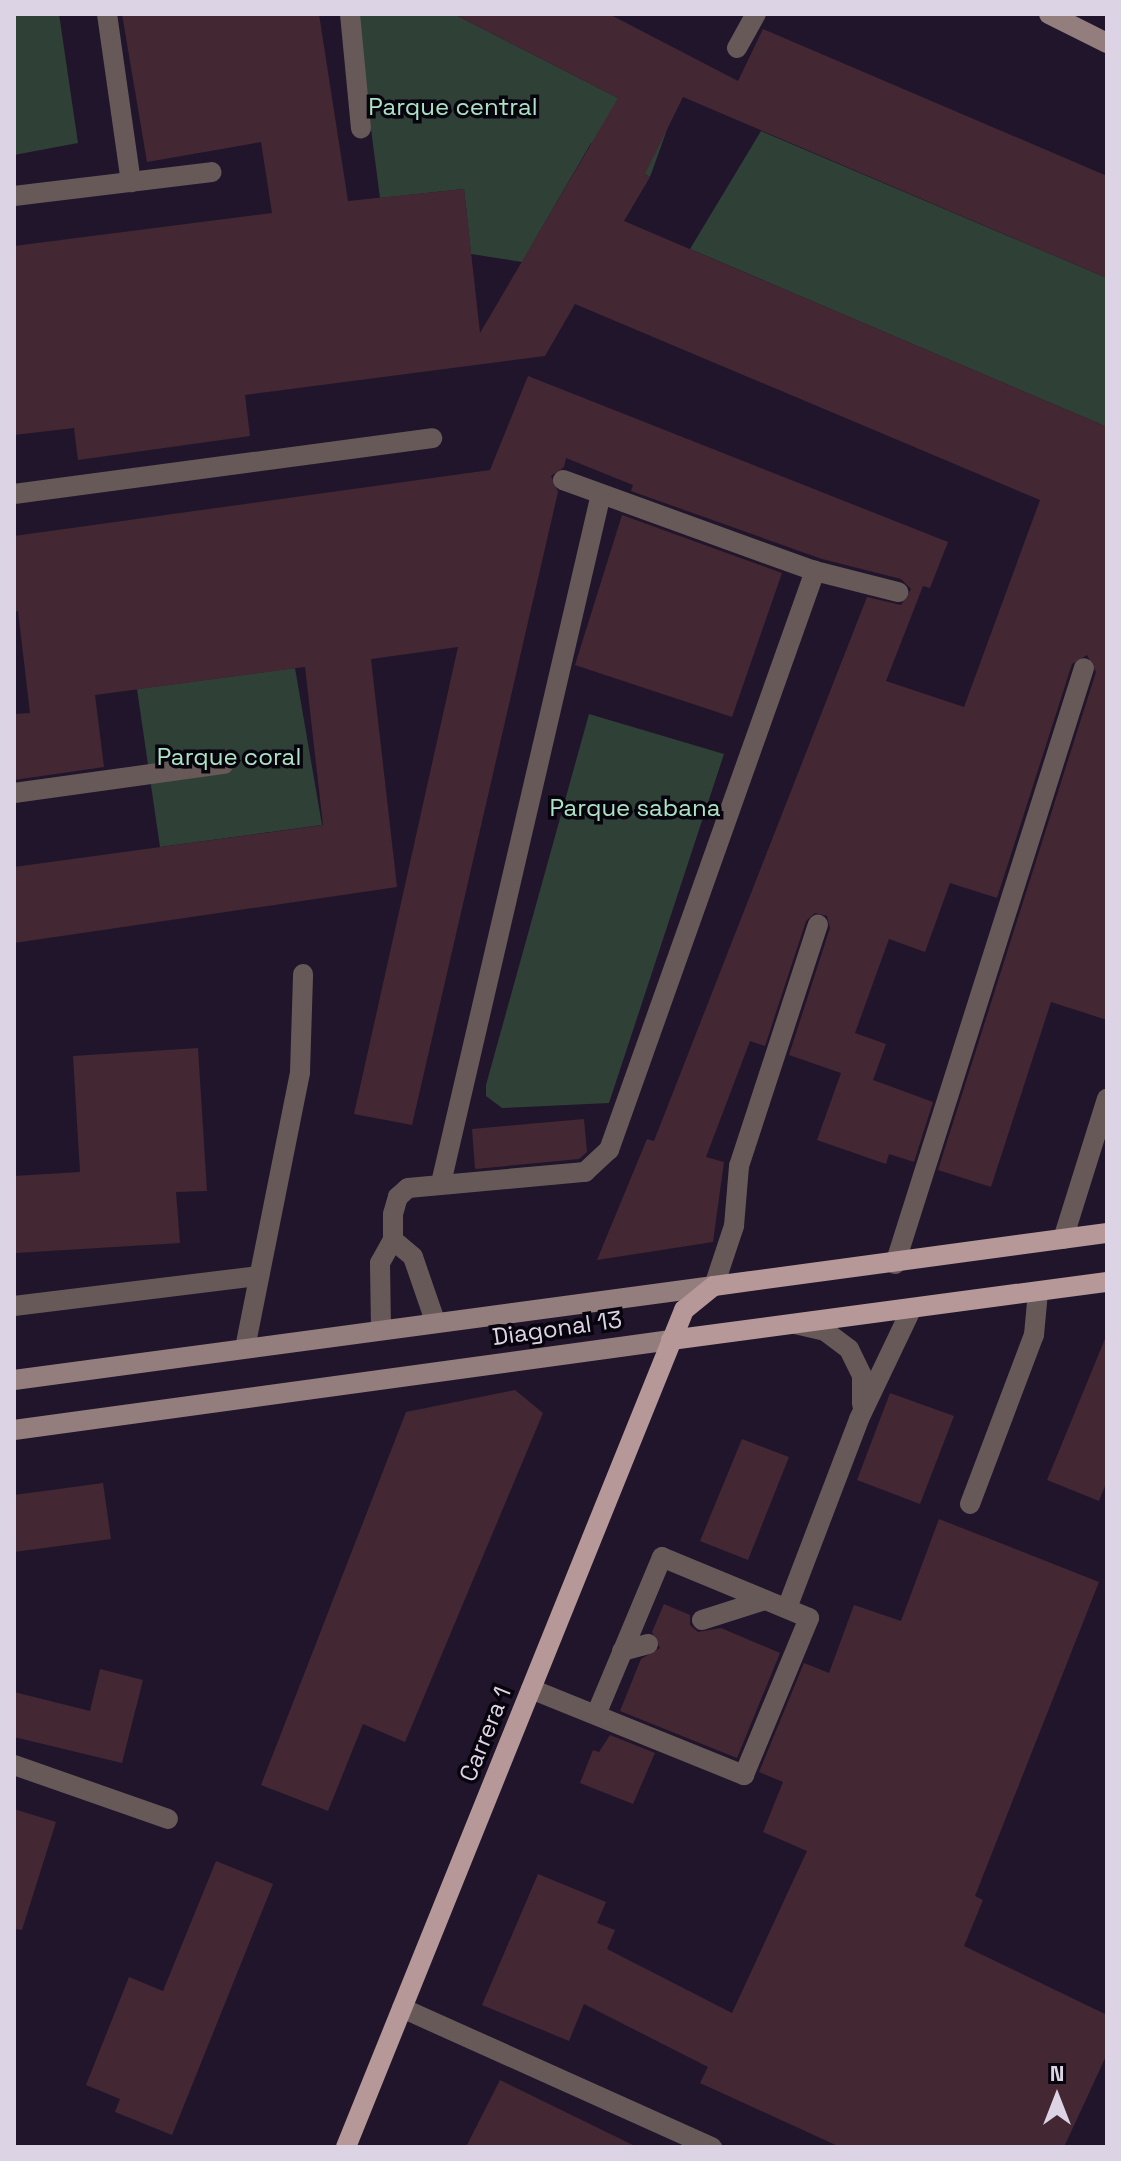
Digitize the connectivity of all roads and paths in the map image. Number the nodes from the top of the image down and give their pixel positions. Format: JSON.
{"nodes":[{"id":1,"x":107,"y":14,"type":"edge"},
{"id":2,"x":350,"y":14,"type":"edge"},
{"id":3,"x":756,"y":14,"type":"edge"},
{"id":4,"x":1049,"y":14,"type":"edge"},
{"id":5,"x":1107,"y":43,"type":"edge"},
{"id":6,"x":737,"y":48,"type":"dead end"},
{"id":7,"x":361,"y":128,"type":"dead end"},
{"id":8,"x":212,"y":172,"type":"dead end"},
{"id":9,"x":131,"y":182,"type":"junction"},
{"id":10,"x":14,"y":196,"type":"edge"},
{"id":11,"x":432,"y":438,"type":"dead end"},
{"id":12,"x":563,"y":480,"type":"dead end"},
{"id":13,"x":14,"y":494,"type":"edge"},
{"id":14,"x":601,"y":494,"type":"junction"},
{"id":15,"x":815,"y":571,"type":"junction"},
{"id":16,"x":898,"y":592,"type":"dead end"},
{"id":17,"x":1084,"y":668,"type":"dead end"},
{"id":18,"x":224,"y":764,"type":"dead end"},
{"id":19,"x":14,"y":793,"type":"edge"},
{"id":20,"x":818,"y":925,"type":"dead end"},
{"id":21,"x":303,"y":974,"type":"dead end"},
{"id":22,"x":1107,"y":1099,"type":"edge"},
{"id":23,"x":441,"y":1183,"type":"junction"},
{"id":24,"x":1107,"y":1233,"type":"edge"},
{"id":25,"x":1063,"y":1239,"type":"junction"},
{"id":26,"x":393,"y":1240,"type":"junction"},
{"id":27,"x":895,"y":1264,"type":"junction"},
{"id":28,"x":259,"y":1276,"type":"junction"},
{"id":29,"x":1107,"y":1282,"type":"edge"},
{"id":30,"x":714,"y":1286,"type":"junction"},
{"id":31,"x":1038,"y":1292,"type":"junction"},
{"id":32,"x":14,"y":1306,"type":"edge"},
{"id":33,"x":912,"y":1308,"type":"junction"},
{"id":34,"x":435,"y":1321,"type":"junction"},
{"id":35,"x":795,"y":1324,"type":"junction"},
{"id":36,"x":381,"y":1328,"type":"junction"},
{"id":37,"x":671,"y":1340,"type":"junction"},
{"id":38,"x":245,"y":1348,"type":"junction"},
{"id":39,"x":14,"y":1380,"type":"edge"},
{"id":40,"x":859,"y":1419,"type":"junction"},
{"id":41,"x":14,"y":1430,"type":"edge"},
{"id":42,"x":970,"y":1504,"type":"dead end"},
{"id":43,"x":765,"y":1600,"type":"junction"},
{"id":44,"x":787,"y":1608,"type":"junction"},
{"id":45,"x":702,"y":1620,"type":"dead end"},
{"id":46,"x":800,"y":1639,"type":"junction"},
{"id":47,"x":648,"y":1644,"type":"dead end"},
{"id":48,"x":622,"y":1651,"type":"junction"},
{"id":49,"x":777,"y":1651,"type":"dead end"},
{"id":50,"x":531,"y":1689,"type":"junction"},
{"id":51,"x":622,"y":1706,"type":"dead end"},
{"id":52,"x":772,"y":1706,"type":"junction"},
{"id":53,"x":752,"y":1713,"type":"dead end"},
{"id":54,"x":596,"y":1715,"type":"junction"},
{"id":55,"x":14,"y":1765,"type":"edge"},
{"id":56,"x":168,"y":1819,"type":"dead end"},
{"id":57,"x":402,"y":2008,"type":"junction"},
{"id":58,"x":346,"y":2147,"type":"edge"},
{"id":59,"x":712,"y":2147,"type":"edge"}],
"edges":[{"from":1,"to":9,"type":"street"},
{"from":2,"to":7,"type":"street"},
{"from":3,"to":6,"type":"street"},
{"from":4,"to":5,"type":"main road"},
{"from":8,"to":9,"type":"street"},
{"from":9,"to":10,"type":"street"},
{"from":11,"to":13,"type":"street"},
{"from":12,"to":14,"type":"street"},
{"from":14,"to":15,"type":"street"},
{"from":14,"to":23,"type":"street"},
{"from":15,"to":16,"type":"street"},
{"from":15,"to":23,"type":"street"},
{"from":17,"to":27,"type":"street"},
{"from":18,"to":19,"type":"street"},
{"from":20,"to":30,"type":"street"},
{"from":21,"to":28,"type":"street"},
{"from":22,"to":25,"type":"street"},
{"from":23,"to":26,"type":"street"},
{"from":24,"to":25,"type":"main road","name":"Diagonal 13"},
{"from":25,"to":27,"type":"main road","name":"Diagonal 13"},
{"from":26,"to":34,"type":"street"},
{"from":26,"to":36,"type":"street"},
{"from":27,"to":30,"type":"main road","name":"Diagonal 13"},
{"from":28,"to":32,"type":"street"},
{"from":28,"to":38,"type":"street"},
{"from":29,"to":31,"type":"main road","name":"Diagonal 13"},
{"from":30,"to":34,"type":"main road","name":"Diagonal 13"},
{"from":30,"to":37,"type":"main road","name":"Carrera 1"},
{"from":31,"to":33,"type":"main road","name":"Diagonal 13"},
{"from":31,"to":42,"type":"street"},
{"from":33,"to":35,"type":"main road","name":"Diagonal 13"},
{"from":33,"to":40,"type":"street"},
{"from":34,"to":36,"type":"main road","name":"Diagonal 13"},
{"from":35,"to":37,"type":"main road","name":"Diagonal 13"},
{"from":35,"to":40,"type":"street"},
{"from":36,"to":38,"type":"main road","name":"Diagonal 13"},
{"from":37,"to":41,"type":"main road","name":"Diagonal 13"},
{"from":37,"to":50,"type":"main road","name":"Carrera 1"},
{"from":38,"to":39,"type":"main road","name":"Diagonal 13"},
{"from":40,"to":44,"type":"street"},
{"from":43,"to":44,"type":"street"},
{"from":43,"to":45,"type":"street"},
{"from":43,"to":48,"type":"street"},
{"from":44,"to":46,"type":"street"},
{"from":46,"to":49,"type":"street"},
{"from":46,"to":52,"type":"street"},
{"from":47,"to":48,"type":"street"},
{"from":48,"to":54,"type":"street"},
{"from":50,"to":54,"type":"street"},
{"from":50,"to":57,"type":"main road","name":"Carrera 1"},
{"from":51,"to":54,"type":"street"},
{"from":52,"to":53,"type":"street"},
{"from":52,"to":54,"type":"street"},
{"from":55,"to":56,"type":"street"},
{"from":57,"to":58,"type":"main road","name":"Carrera 1"},
{"from":57,"to":59,"type":"street"}]}
